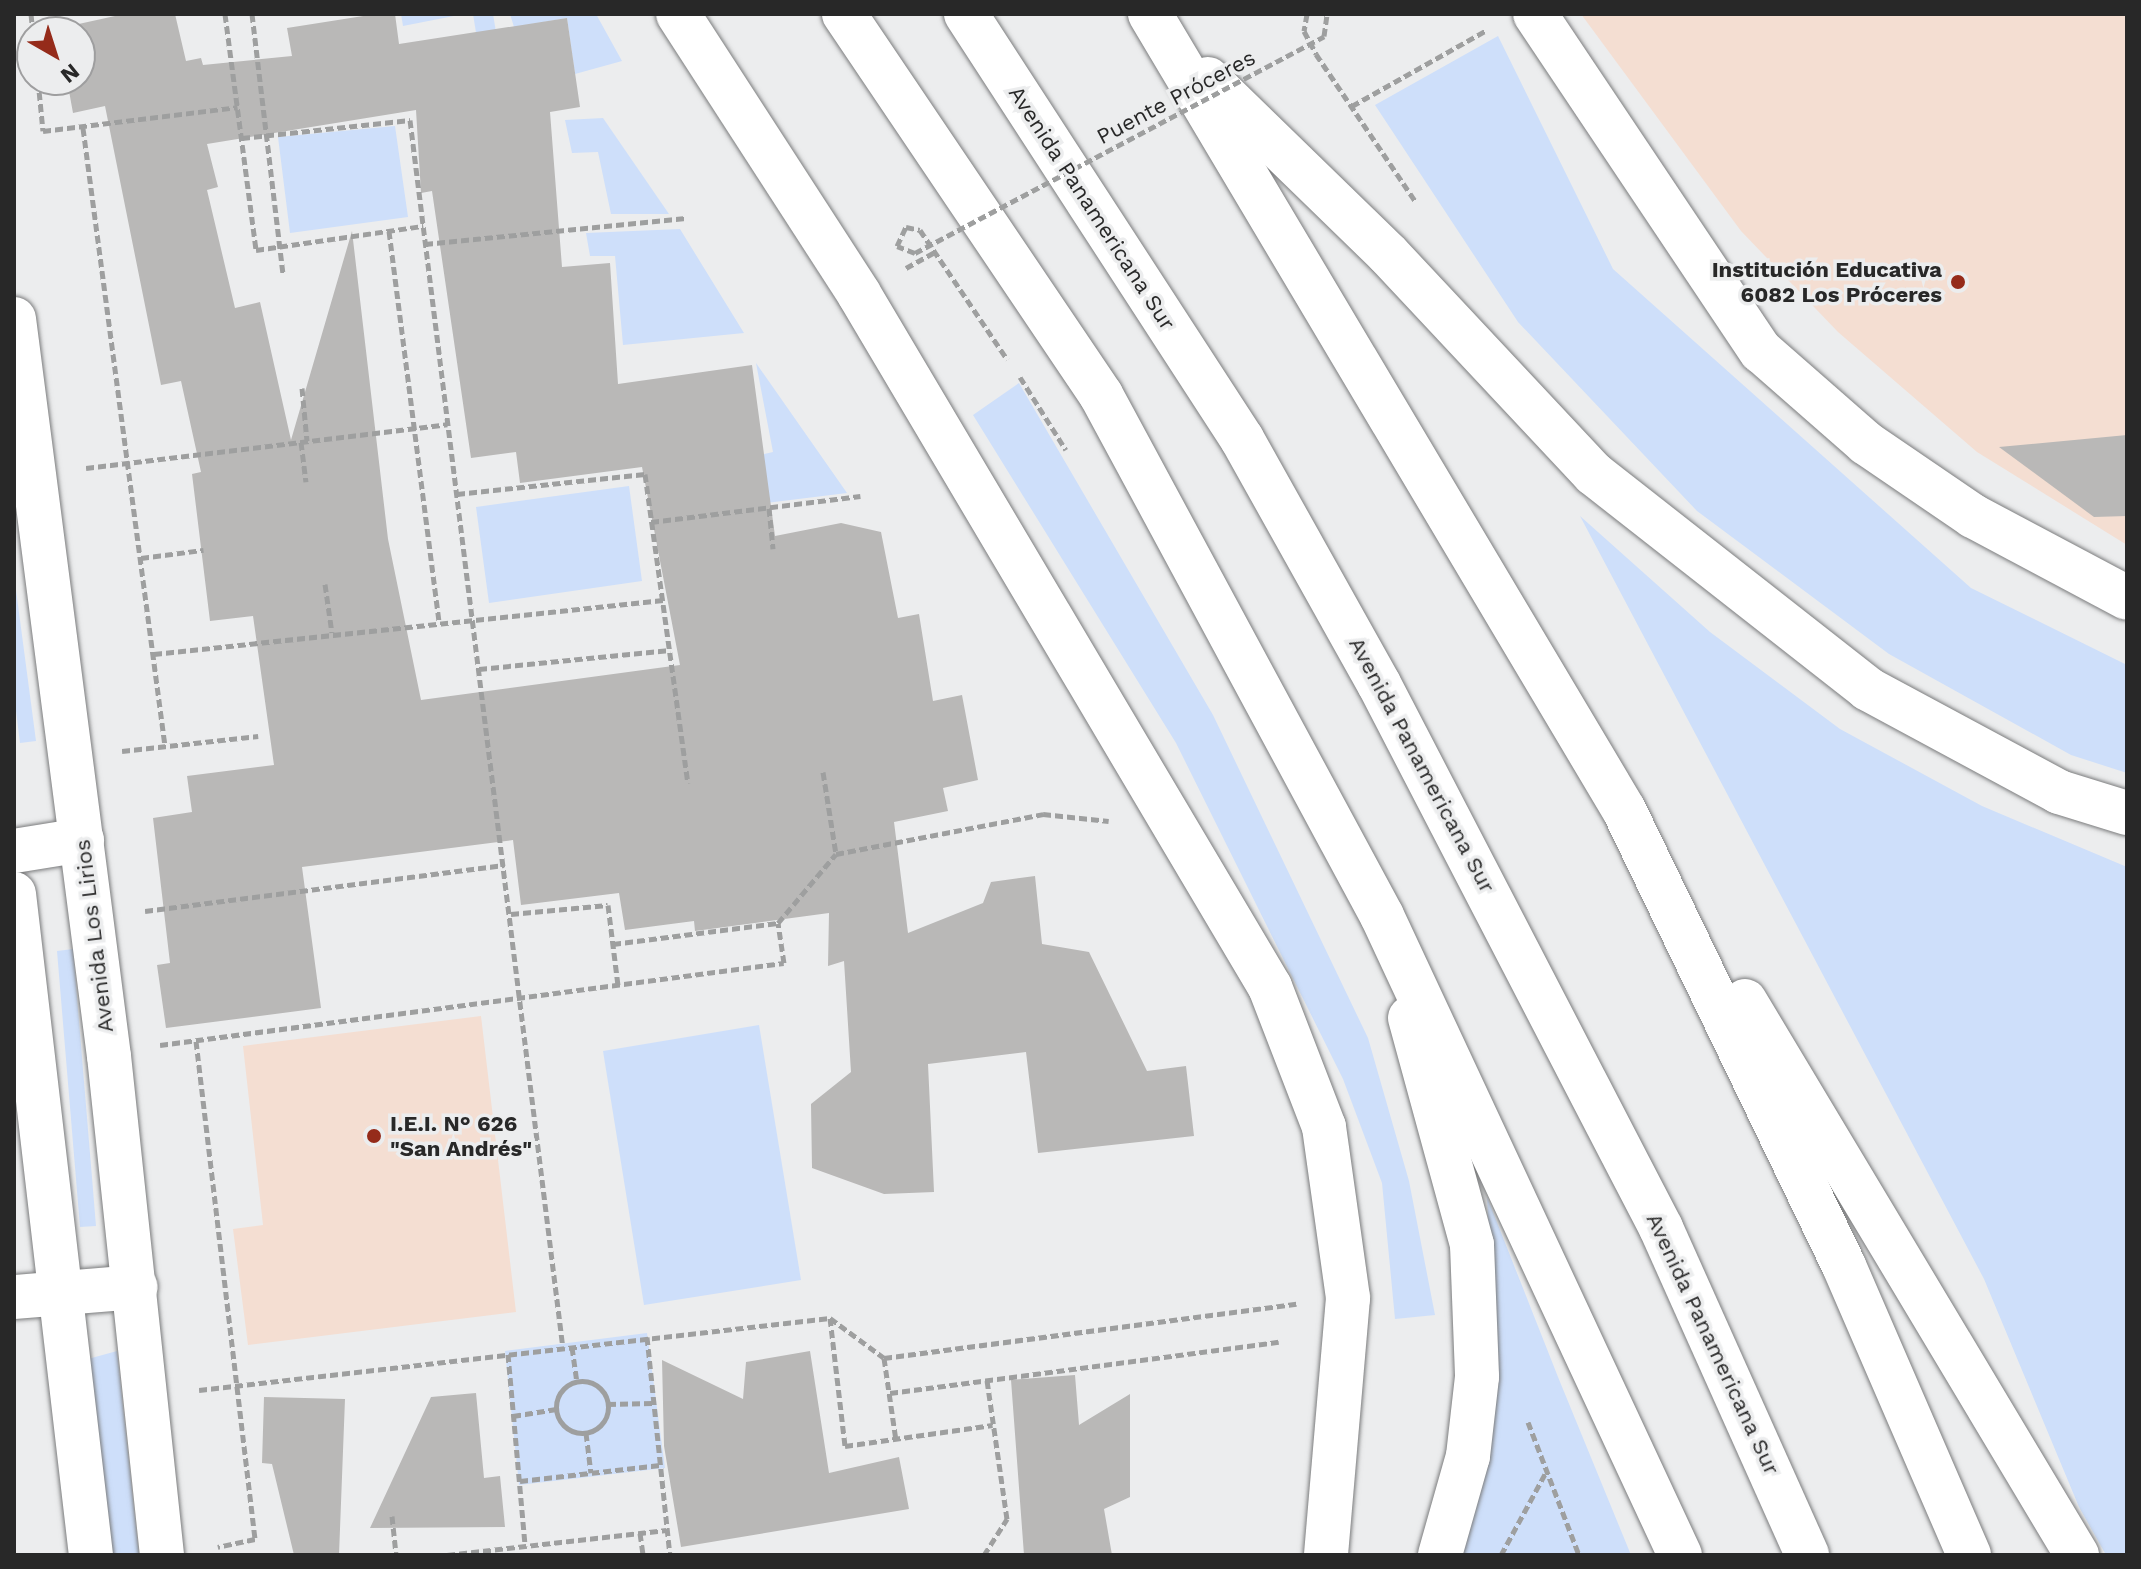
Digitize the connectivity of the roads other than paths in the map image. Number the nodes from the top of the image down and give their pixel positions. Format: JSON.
{"nodes":[{"id":1,"x":678,"y":14,"type":"edge"},
{"id":2,"x":844,"y":14,"type":"edge"},
{"id":3,"x":966,"y":14,"type":"edge"},
{"id":4,"x":1519,"y":18,"type":"edge"},
{"id":5,"x":1157,"y":26,"type":"edge"},
{"id":6,"x":14,"y":319,"type":"edge"},
{"id":7,"x":2127,"y":598,"type":"edge"},
{"id":8,"x":1624,"y":810,"type":"junction"},
{"id":9,"x":2127,"y":813,"type":"edge"},
{"id":10,"x":82,"y":840,"type":"junction"},
{"id":11,"x":14,"y":851,"type":"edge"},
{"id":12,"x":14,"y":894,"type":"edge"},
{"id":13,"x":1382,"y":916,"type":"junction"},
{"id":14,"x":136,"y":1287,"type":"junction"},
{"id":15,"x":62,"y":1294,"type":"junction"},
{"id":16,"x":14,"y":1297,"type":"edge"},
{"id":17,"x":91,"y":1555,"type":"edge"},
{"id":18,"x":162,"y":1555,"type":"edge"},
{"id":19,"x":1326,"y":1555,"type":"edge"},
{"id":20,"x":1440,"y":1555,"type":"edge"},
{"id":21,"x":1680,"y":1555,"type":"edge"},
{"id":22,"x":1807,"y":1555,"type":"edge"},
{"id":23,"x":1969,"y":1555,"type":"edge"},
{"id":24,"x":2077,"y":1555,"type":"edge"}],
"edges":[{"from":1,"to":19,"type":"main road"},
{"from":2,"to":13,"type":"main road"},
{"from":3,"to":22,"type":"main road","name":"Avenida Panamericana Sur"},
{"from":4,"to":7,"type":"main road"},
{"from":5,"to":8,"type":"main road"},
{"from":5,"to":9,"type":"main road"},
{"from":6,"to":10,"type":"main road","name":"Avenida Los Lirios"},
{"from":8,"to":23,"type":"main road"},
{"from":8,"to":24,"type":"main road"},
{"from":10,"to":11,"type":"main road"},
{"from":10,"to":14,"type":"main road","name":"Avenida Los Lirios"},
{"from":12,"to":15,"type":"main road"},
{"from":13,"to":20,"type":"main road"},
{"from":13,"to":21,"type":"main road"},
{"from":14,"to":15,"type":"main road"},
{"from":14,"to":18,"type":"main road","name":"Avenida Los Lirios"},
{"from":15,"to":16,"type":"main road"},
{"from":15,"to":17,"type":"main road"}]}
